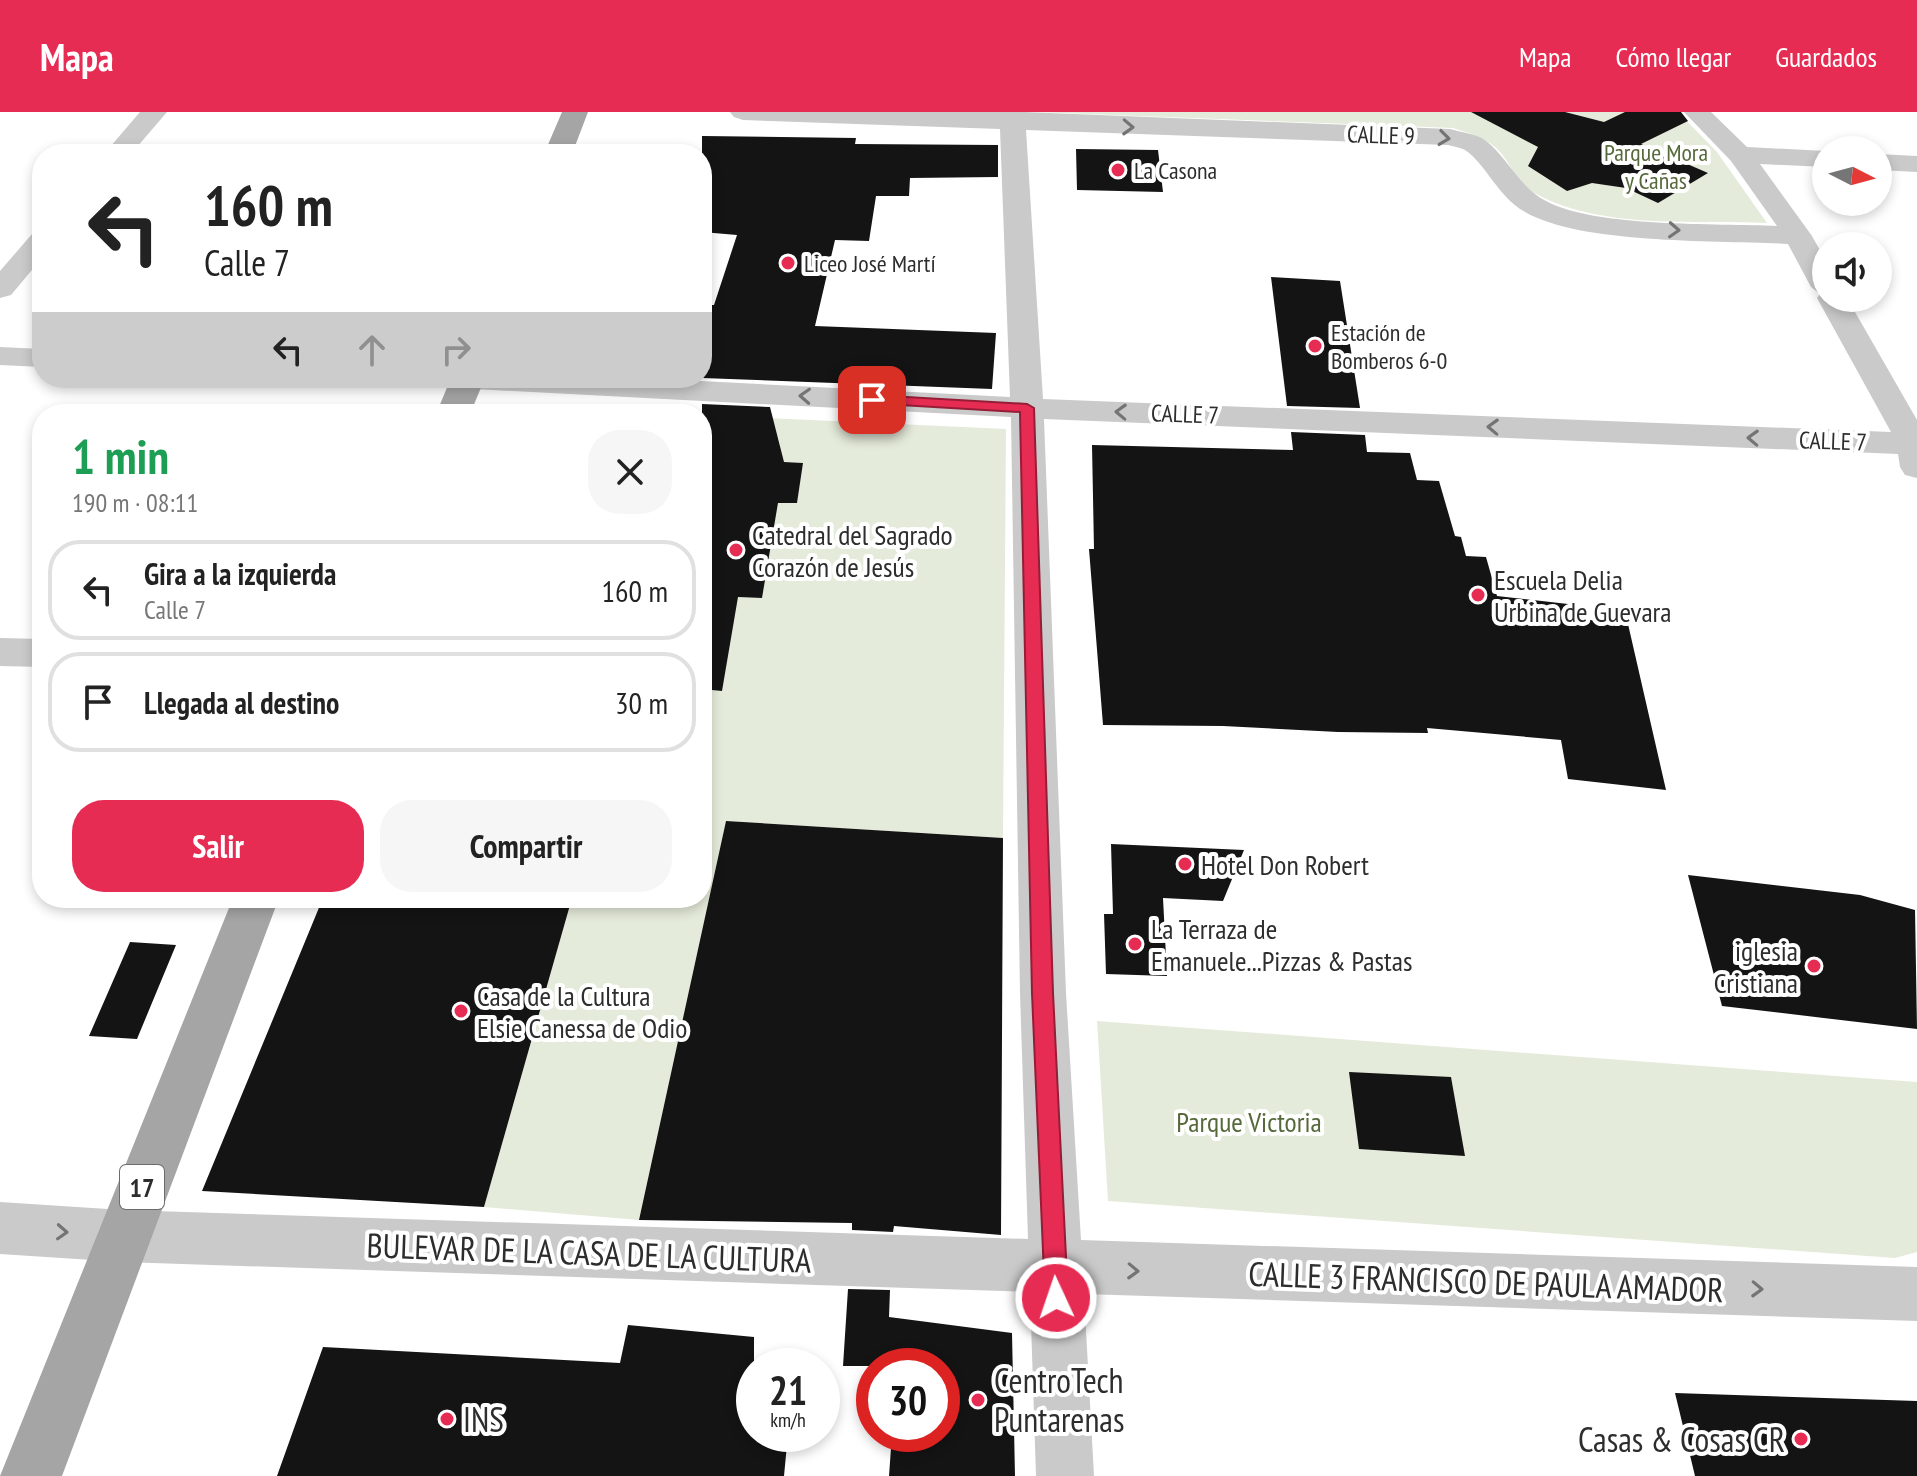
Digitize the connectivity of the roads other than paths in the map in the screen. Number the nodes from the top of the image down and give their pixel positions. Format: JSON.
{"nodes":[{"id":1,"x":154,"y":112,"type":"edge"},
{"id":2,"x":575,"y":112,"type":"edge"},
{"id":3,"x":743,"y":112,"type":"edge"},
{"id":4,"x":1697,"y":112,"type":"edge"},
{"id":5,"x":1012,"y":117,"type":"edge"},
{"id":6,"x":126,"y":144,"type":"edge"},
{"id":7,"x":562,"y":144,"type":"edge"},
{"id":8,"x":1740,"y":155,"type":"junction"},
{"id":9,"x":1812,"y":158,"type":"edge"},
{"id":10,"x":1892,"y":163,"type":"edge"},
{"id":11,"x":1917,"y":164,"type":"edge"},
{"id":12,"x":1798,"y":236,"type":"junction"},
{"id":13,"x":32,"y":252,"type":"edge"},
{"id":14,"x":1812,"y":262,"type":"edge"},
{"id":15,"x":0,"y":289,"type":"edge"},
{"id":16,"x":1840,"y":312,"type":"edge"},
{"id":17,"x":0,"y":356,"type":"edge"},
{"id":18,"x":32,"y":358,"type":"edge"},
{"id":19,"x":654,"y":388,"type":"edge"},
{"id":20,"x":1027,"y":408,"type":"junction"},
{"id":21,"x":1916,"y":452,"type":"edge"},
{"id":22,"x":0,"y":652,"type":"edge"},
{"id":23,"x":32,"y":653,"type":"edge"},
{"id":24,"x":252,"y":908,"type":"edge"},
{"id":25,"x":0,"y":1228,"type":"edge"},
{"id":26,"x":123,"y":1236,"type":"junction"},
{"id":27,"x":1055,"y":1268,"type":"junction"},
{"id":28,"x":1917,"y":1294,"type":"edge"},
{"id":29,"x":31,"y":1476,"type":"edge"},
{"id":30,"x":1065,"y":1476,"type":"edge"}],
"edges":[{"from":1,"to":6,"type":"street"},
{"from":2,"to":7,"type":"main road"},
{"from":3,"to":5,"type":"street","name":"CALLE 9"},
{"from":4,"to":8,"type":"street"},
{"from":5,"to":12,"type":"street","name":"CALLE 9","one_way":true},
{"from":5,"to":20,"type":"street"},
{"from":8,"to":9,"type":"street"},
{"from":8,"to":12,"type":"street"},
{"from":10,"to":11,"type":"street"},
{"from":12,"to":14,"type":"street"},
{"from":13,"to":15,"type":"street"},
{"from":16,"to":21,"type":"street"},
{"from":17,"to":18,"type":"street"},
{"from":20,"to":19,"type":"street","name":"CALLE 7","one_way":true},
{"from":21,"to":20,"type":"street","name":"CALLE 7","one_way":true},
{"from":20,"to":27,"type":"street"},
{"from":22,"to":23,"type":"street"},
{"from":24,"to":26,"type":"main road","number":"17"},
{"from":25,"to":26,"type":"street","one_way":true},
{"from":26,"to":27,"type":"street","name":"BULEVAR DE LA CASA DE LA CULTURA"},
{"from":26,"to":29,"type":"main road","number":"17"},
{"from":27,"to":28,"type":"street","name":"CALLE 3 FRANCISCO DE PAULA AMADOR","one_way":true},
{"from":27,"to":30,"type":"street"}]}
